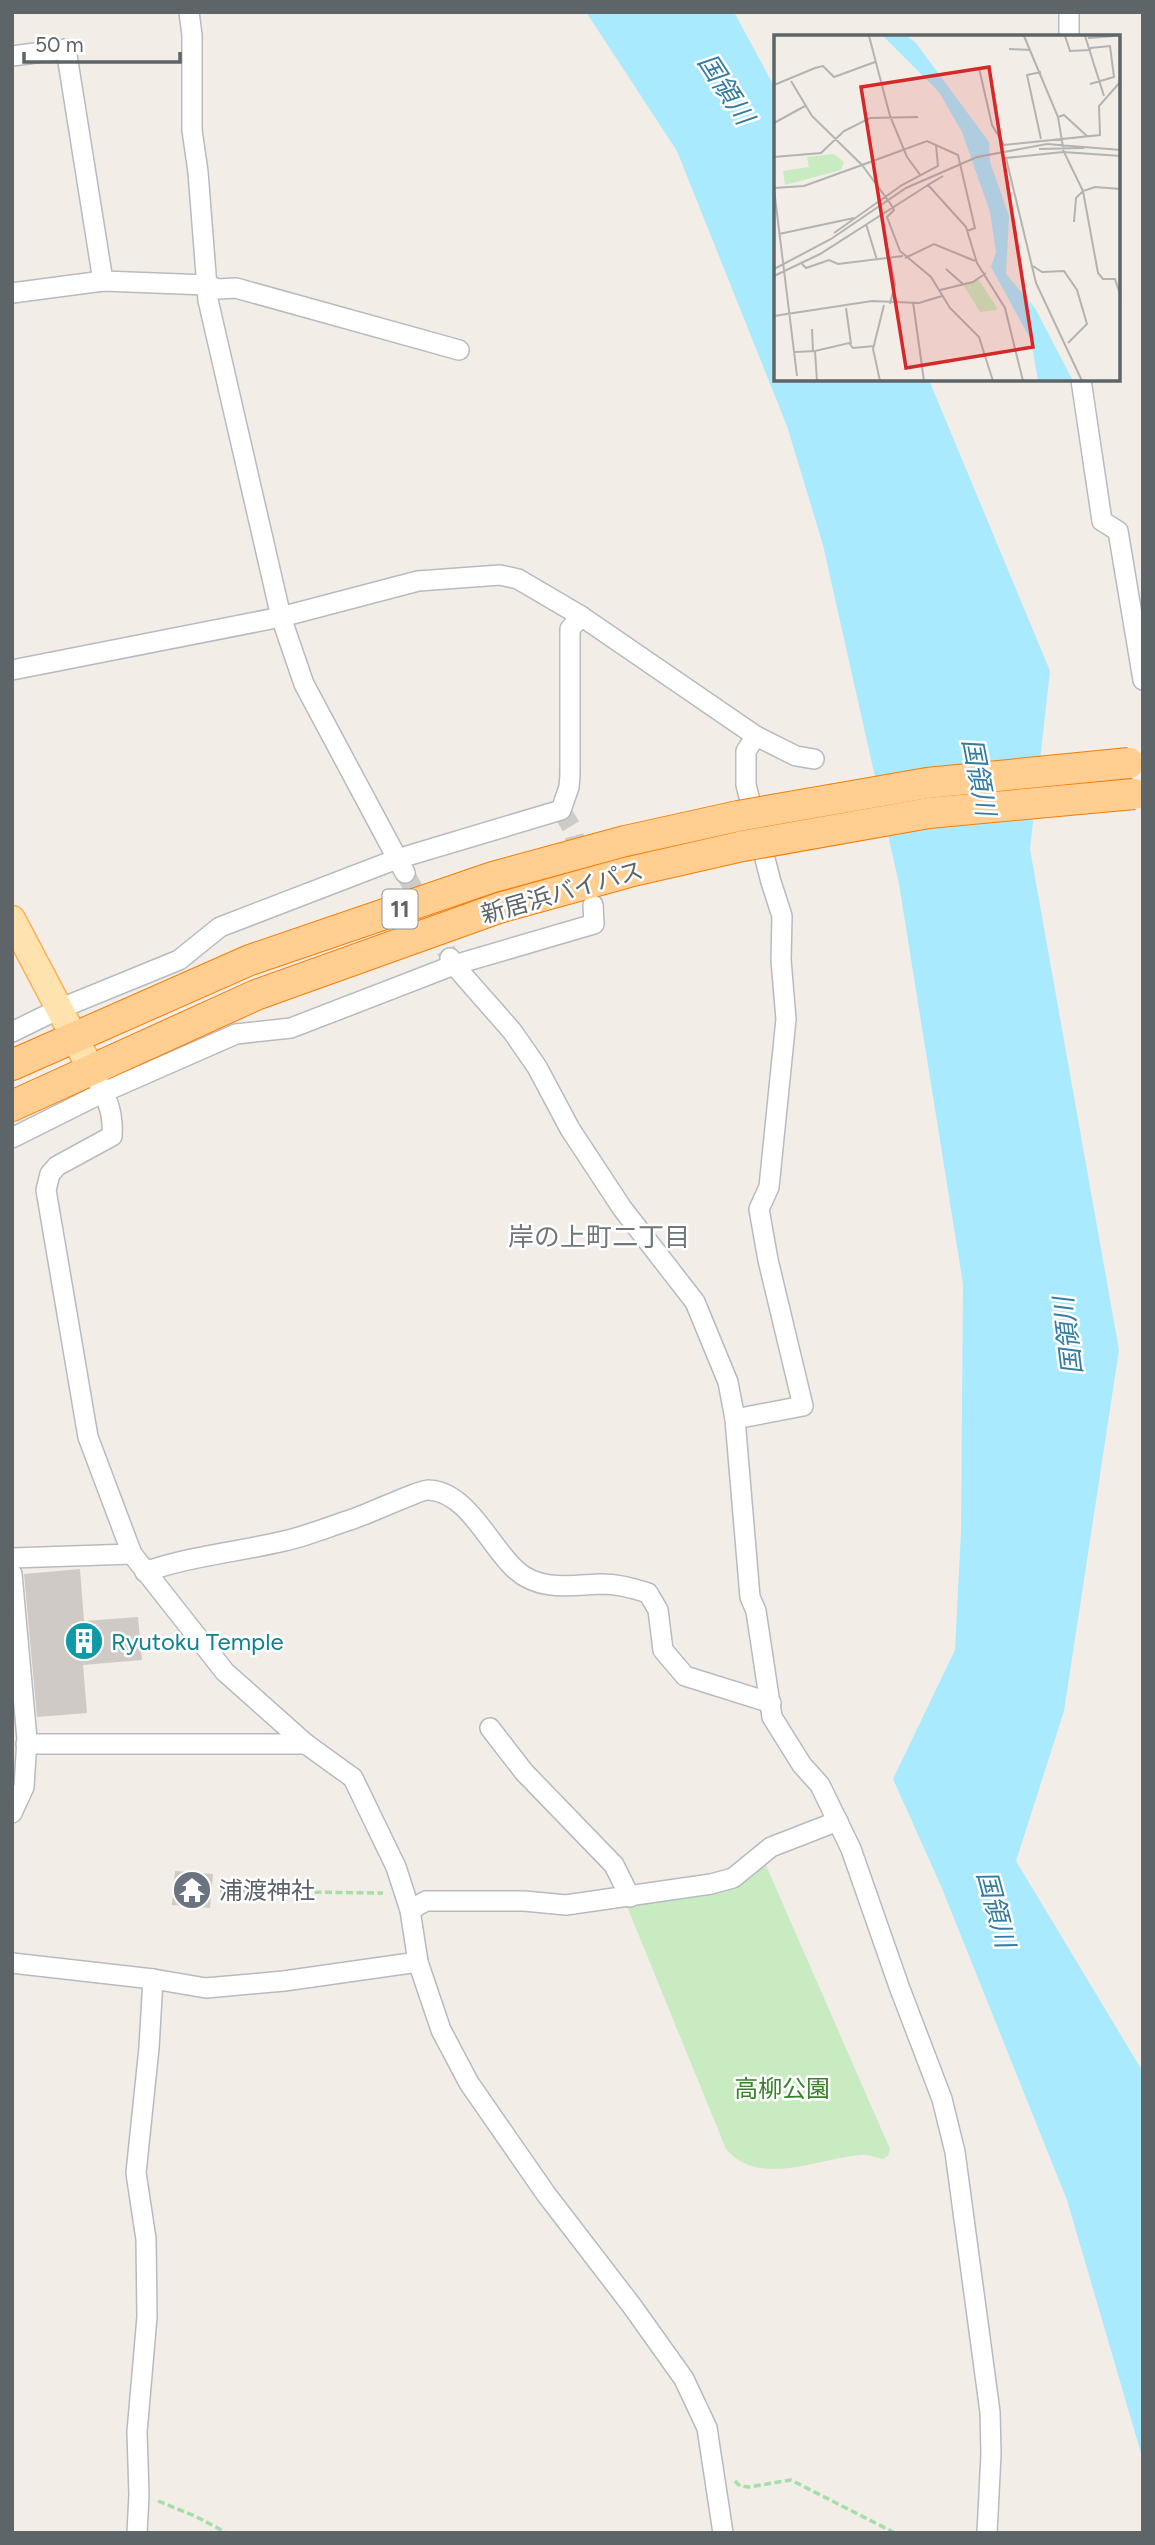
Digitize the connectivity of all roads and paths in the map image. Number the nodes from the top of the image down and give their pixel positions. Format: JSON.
{"nodes":[{"id":1,"x":189,"y":12,"type":"edge"},
{"id":2,"x":1069,"y":12,"type":"edge"},
{"id":3,"x":1069,"y":35,"type":"edge"},
{"id":4,"x":12,"y":56,"type":"edge"},
{"id":5,"x":103,"y":281,"type":"junction"},
{"id":6,"x":206,"y":285,"type":"junction"},
{"id":7,"x":12,"y":293,"type":"edge"},
{"id":8,"x":459,"y":350,"type":"dead end"},
{"id":9,"x":1081,"y":382,"type":"edge"},
{"id":10,"x":581,"y":616,"type":"junction"},
{"id":11,"x":281,"y":617,"type":"junction"},
{"id":12,"x":12,"y":670,"type":"edge"},
{"id":13,"x":1143,"y":680,"type":"edge"},
{"id":14,"x":756,"y":736,"type":"junction"},
{"id":15,"x":814,"y":759,"type":"dead end"},
{"id":16,"x":1136,"y":762,"type":"edge"},
{"id":17,"x":1138,"y":794,"type":"edge"},
{"id":18,"x":401,"y":866,"type":"junction"},
{"id":19,"x":593,"y":905,"type":"dead end"},
{"id":20,"x":12,"y":919,"type":"edge"},
{"id":21,"x":452,"y":961,"type":"junction"},
{"id":22,"x":59,"y":1009,"type":"junction"},
{"id":23,"x":12,"y":1032,"type":"edge"},
{"id":24,"x":73,"y":1037,"type":"junction"},
{"id":25,"x":12,"y":1065,"type":"edge"},
{"id":26,"x":97,"y":1081,"type":"junction"},
{"id":27,"x":12,"y":1106,"type":"edge"},
{"id":28,"x":12,"y":1138,"type":"edge"},
{"id":29,"x":735,"y":1419,"type":"junction"},
{"id":30,"x":132,"y":1554,"type":"junction"},
{"id":31,"x":12,"y":1558,"type":"edge"},
{"id":32,"x":145,"y":1572,"type":"junction"},
{"id":33,"x":12,"y":1574,"type":"edge"},
{"id":34,"x":771,"y":1703,"type":"junction"},
{"id":35,"x":489,"y":1728,"type":"dead end"},
{"id":36,"x":26,"y":1744,"type":"junction"},
{"id":37,"x":306,"y":1744,"type":"junction"},
{"id":38,"x":12,"y":1813,"type":"edge"},
{"id":39,"x":838,"y":1821,"type":"junction"},
{"id":40,"x":220,"y":1891,"type":"dead end"},
{"id":41,"x":630,"y":1897,"type":"junction"},
{"id":42,"x":407,"y":1902,"type":"junction"},
{"id":43,"x":418,"y":1962,"type":"junction"},
{"id":44,"x":12,"y":1964,"type":"edge"},
{"id":45,"x":153,"y":1979,"type":"junction"},
{"id":46,"x":712,"y":2462,"type":"junction"},
{"id":47,"x":139,"y":2494,"type":"junction"},
{"id":48,"x":137,"y":2533,"type":"edge"},
{"id":49,"x":228,"y":2533,"type":"edge"},
{"id":50,"x":723,"y":2533,"type":"edge"},
{"id":51,"x":895,"y":2533,"type":"edge"},
{"id":52,"x":987,"y":2533,"type":"edge"}],
"edges":[{"from":1,"to":6,"type":"street"},
{"from":2,"to":3,"type":"street"},
{"from":4,"to":5,"type":"street"},
{"from":5,"to":6,"type":"street"},
{"from":5,"to":7,"type":"street"},
{"from":6,"to":8,"type":"street"},
{"from":6,"to":11,"type":"street"},
{"from":9,"to":13,"type":"street"},
{"from":10,"to":11,"type":"street"},
{"from":10,"to":14,"type":"street"},
{"from":10,"to":18,"type":"street"},
{"from":11,"to":12,"type":"street"},
{"from":11,"to":18,"type":"street"},
{"from":14,"to":15,"type":"street"},
{"from":14,"to":29,"type":"street"},
{"from":16,"to":24,"type":"highway","name":"新居浜バイパス","number":"11","bridge":true},
{"from":17,"to":26,"type":"highway","name":"新居浜バイパス","number":"11","bridge":true},
{"from":18,"to":22,"type":"street"},
{"from":19,"to":21,"type":"street"},
{"from":20,"to":22,"type":"main road"},
{"from":21,"to":26,"type":"street"},
{"from":21,"to":29,"type":"street"},
{"from":22,"to":23,"type":"street"},
{"from":22,"to":24,"type":"main road"},
{"from":24,"to":25,"type":"highway","name":"新居浜バイパス","number":"11"},
{"from":24,"to":26,"type":"main road"},
{"from":26,"to":27,"type":"highway","name":"新居浜バイパス","number":"11"},
{"from":26,"to":28,"type":"street"},
{"from":26,"to":30,"type":"street"},
{"from":29,"to":34,"type":"street"},
{"from":30,"to":31,"type":"street"},
{"from":30,"to":32,"type":"street"},
{"from":32,"to":34,"type":"street"},
{"from":32,"to":37,"type":"street"},
{"from":33,"to":36,"type":"street"},
{"from":34,"to":39,"type":"street"},
{"from":35,"to":41,"type":"street"},
{"from":36,"to":37,"type":"street"},
{"from":36,"to":38,"type":"street"},
{"from":37,"to":42,"type":"street"},
{"from":39,"to":41,"type":"street"},
{"from":39,"to":52,"type":"street"},
{"from":40,"to":42,"type":"path"},
{"from":41,"to":42,"type":"street"},
{"from":42,"to":43,"type":"street"},
{"from":43,"to":45,"type":"street"},
{"from":43,"to":46,"type":"street"},
{"from":44,"to":45,"type":"street"},
{"from":45,"to":47,"type":"street"},
{"from":46,"to":50,"type":"street"},
{"from":46,"to":51,"type":"path"},
{"from":47,"to":48,"type":"street"},
{"from":47,"to":49,"type":"path"}]}
